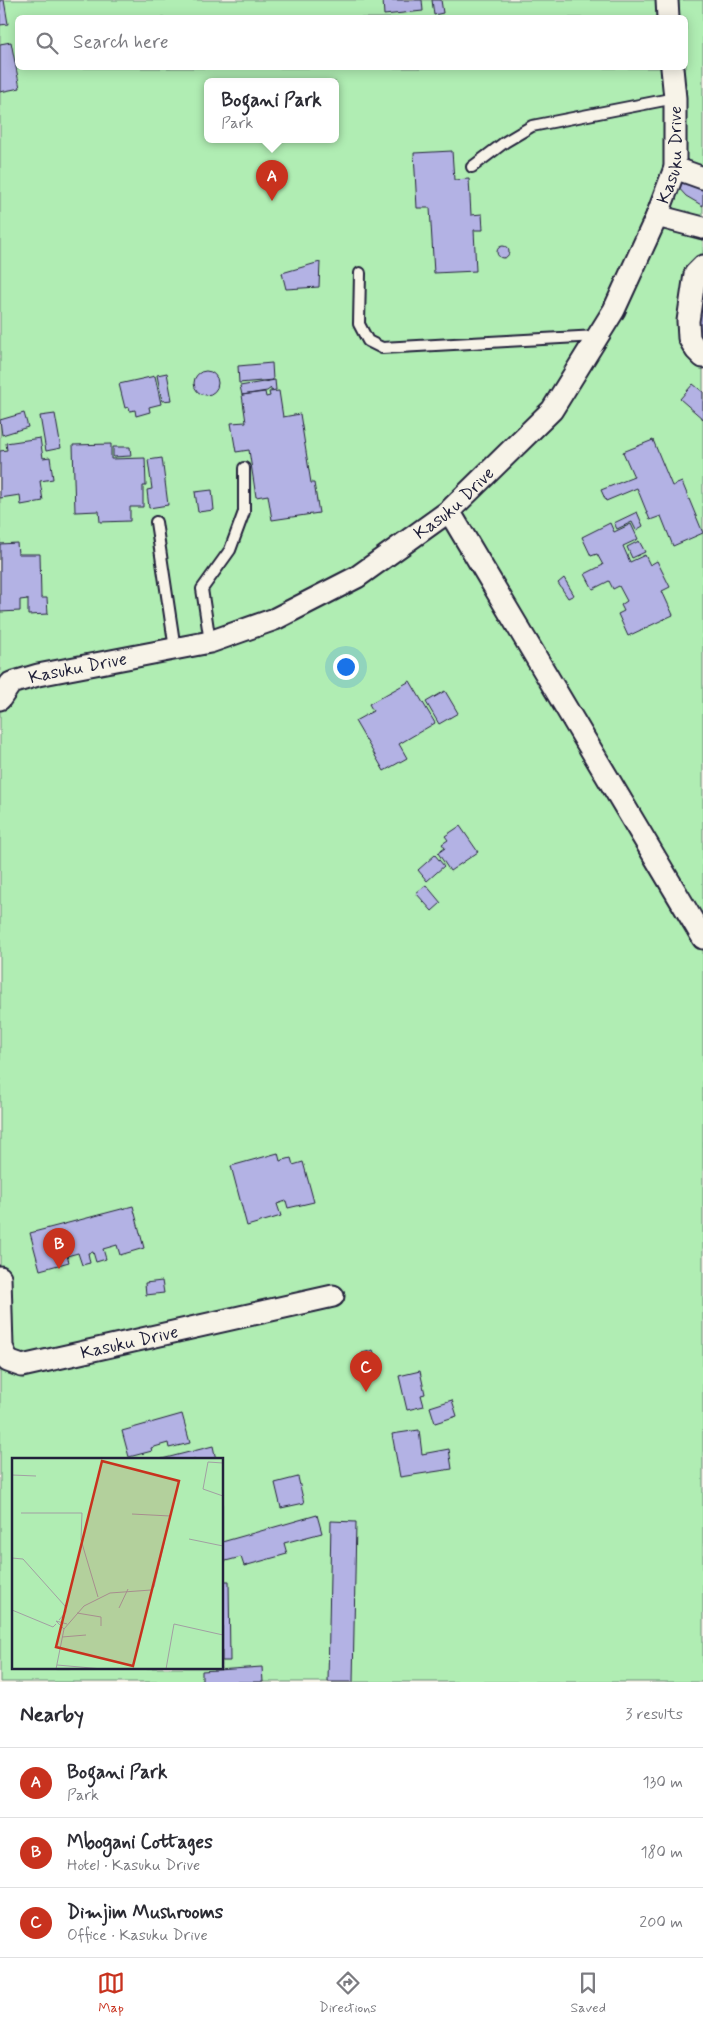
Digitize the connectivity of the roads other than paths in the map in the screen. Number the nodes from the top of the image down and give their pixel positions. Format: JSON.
{"nodes":[{"id":1,"x":667,"y":0,"type":"edge"},
{"id":2,"x":668,"y":15,"type":"edge"},
{"id":3,"x":672,"y":70,"type":"edge"},
{"id":4,"x":675,"y":98,"type":"junction"},
{"id":5,"x":472,"y":167,"type":"dead end"},
{"id":6,"x":675,"y":168,"type":"junction"},
{"id":7,"x":703,"y":178,"type":"edge"},
{"id":8,"x":657,"y":216,"type":"junction"},
{"id":9,"x":703,"y":228,"type":"edge"},
{"id":10,"x":703,"y":266,"type":"edge"},
{"id":11,"x":360,"y":273,"type":"dead end"},
{"id":12,"x":598,"y":336,"type":"junction"},
{"id":13,"x":703,"y":356,"type":"edge"},
{"id":14,"x":244,"y":468,"type":"dead end"},
{"id":15,"x":449,"y":511,"type":"junction"},
{"id":16,"x":156,"y":522,"type":"dead end"},
{"id":17,"x":210,"y":642,"type":"junction"},
{"id":18,"x":175,"y":649,"type":"junction"},
{"id":19,"x":0,"y":700,"type":"edge"},
{"id":20,"x":703,"y":938,"type":"edge"},
{"id":21,"x":0,"y":1277,"type":"edge"},
{"id":22,"x":333,"y":1296,"type":"dead end"}],
"edges":[{"from":1,"to":2,"type":"street"},
{"from":3,"to":4,"type":"street","name":"Kasuku Drive"},
{"from":4,"to":5,"type":"lane"},
{"from":4,"to":6,"type":"street","name":"Kasuku Drive"},
{"from":6,"to":7,"type":"street"},
{"from":6,"to":8,"type":"street","name":"Kasuku Drive"},
{"from":8,"to":9,"type":"street"},
{"from":8,"to":12,"type":"street","name":"Kasuku Drive"},
{"from":10,"to":13,"type":"street"},
{"from":11,"to":12,"type":"lane"},
{"from":12,"to":15,"type":"street","name":"Kasuku Drive"},
{"from":14,"to":17,"type":"lane"},
{"from":15,"to":17,"type":"street","name":"Kasuku Drive"},
{"from":15,"to":20,"type":"street"},
{"from":16,"to":18,"type":"lane"},
{"from":17,"to":18,"type":"street","name":"Kasuku Drive"},
{"from":18,"to":19,"type":"street","name":"Kasuku Drive"},
{"from":21,"to":22,"type":"street","name":"Kasuku Drive"}]}
